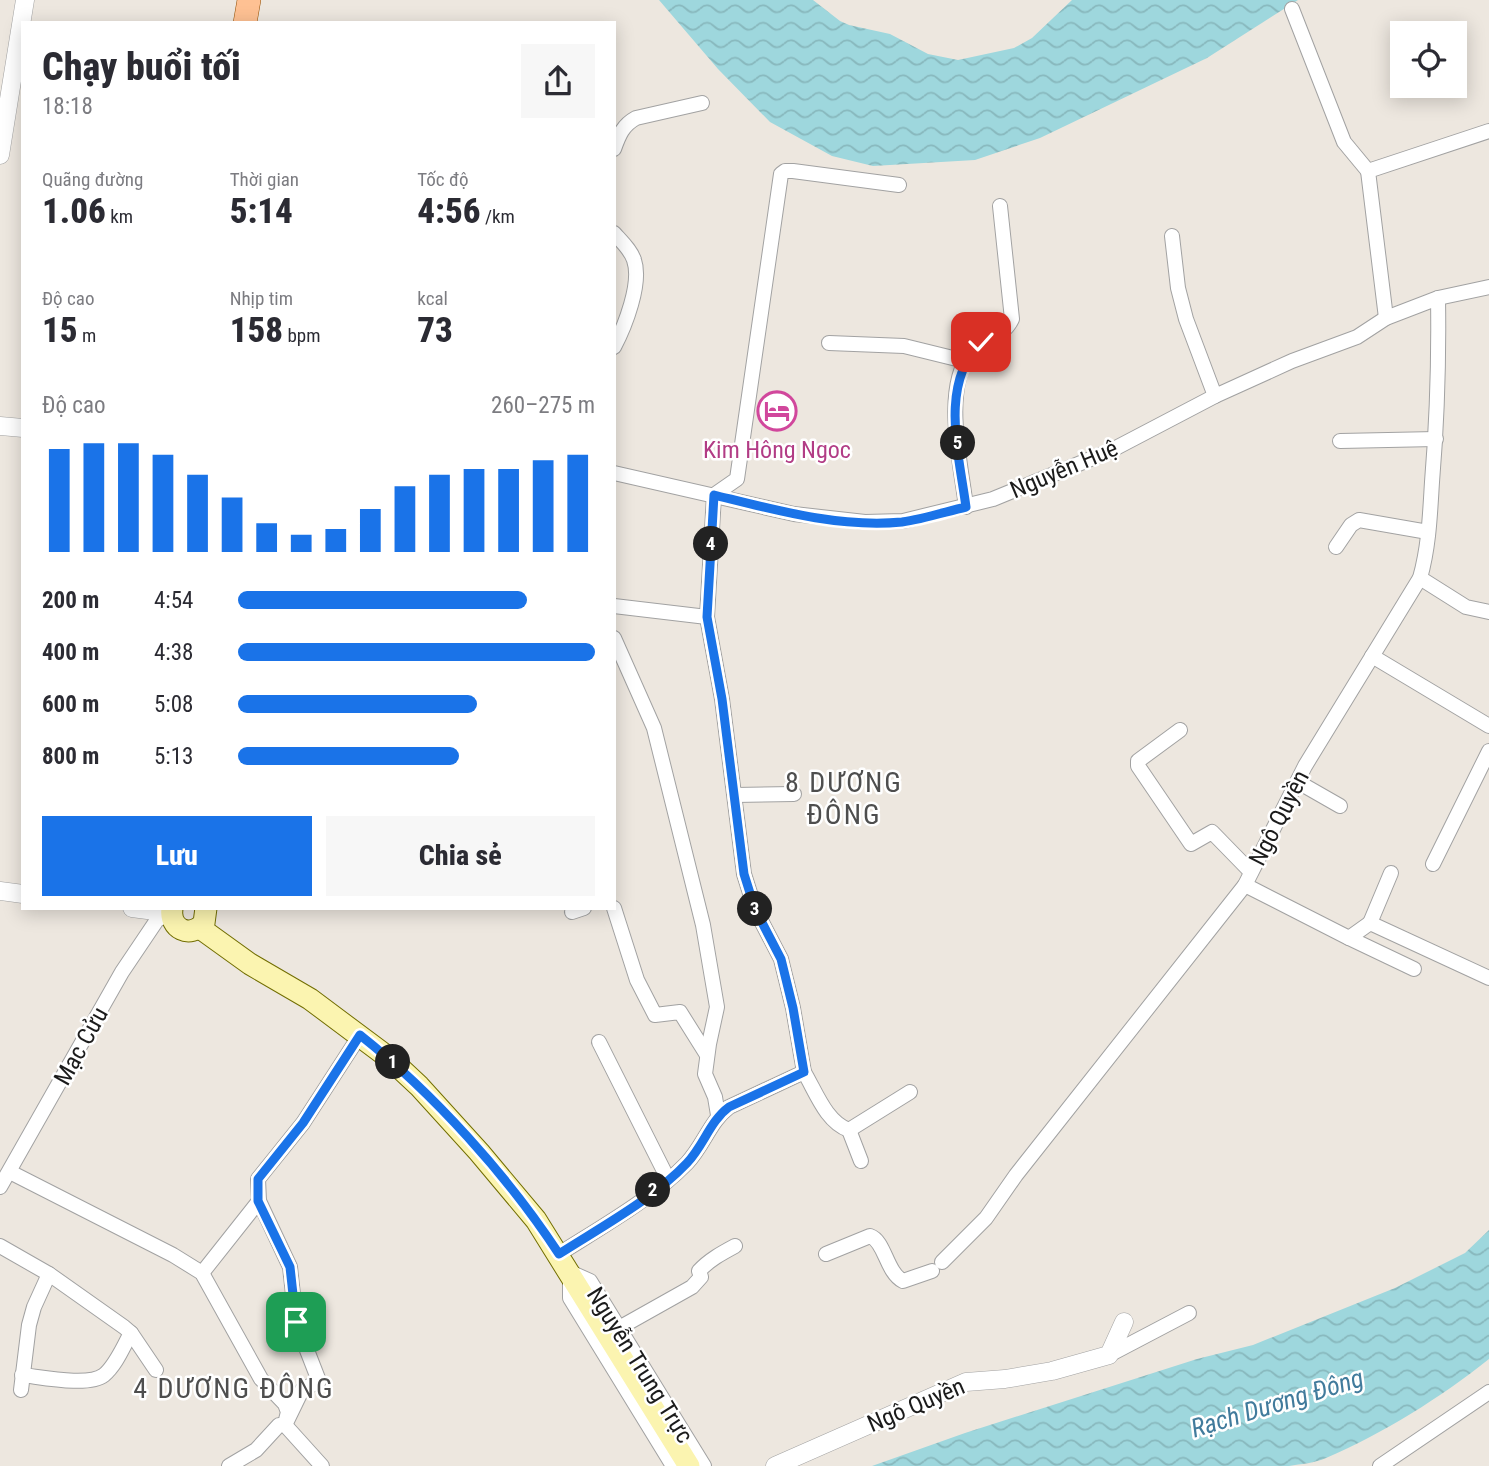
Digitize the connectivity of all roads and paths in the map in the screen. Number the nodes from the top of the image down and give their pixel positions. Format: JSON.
{"nodes":[{"id":1,"x":25,"y":0,"type":"edge"},
{"id":2,"x":249,"y":0,"type":"edge"},
{"id":3,"x":1292,"y":9,"type":"dead end"},
{"id":4,"x":22,"y":21,"type":"edge"},
{"id":5,"x":245,"y":21,"type":"edge"},
{"id":6,"x":21,"y":25,"type":"edge"},
{"id":7,"x":702,"y":103,"type":"dead end"},
{"id":8,"x":1489,"y":131,"type":"edge"},
{"id":9,"x":616,"y":144,"type":"edge"},
{"id":10,"x":0,"y":155,"type":"edge"},
{"id":11,"x":1368,"y":172,"type":"junction"},
{"id":12,"x":899,"y":185,"type":"dead end"},
{"id":13,"x":1000,"y":206,"type":"dead end"},
{"id":14,"x":616,"y":235,"type":"edge"},
{"id":15,"x":1172,"y":236,"type":"dead end"},
{"id":16,"x":1489,"y":287,"type":"edge"},
{"id":17,"x":1438,"y":298,"type":"junction"},
{"id":18,"x":1386,"y":318,"type":"junction"},
{"id":19,"x":616,"y":342,"type":"edge"},
{"id":20,"x":829,"y":343,"type":"dead end"},
{"id":21,"x":965,"y":361,"type":"junction"},
{"id":22,"x":1215,"y":396,"type":"junction"},
{"id":23,"x":0,"y":426,"type":"edge"},
{"id":24,"x":21,"y":428,"type":"edge"},
{"id":25,"x":1436,"y":439,"type":"junction"},
{"id":26,"x":1340,"y":441,"type":"dead end"},
{"id":27,"x":616,"y":473,"type":"edge"},
{"id":28,"x":714,"y":495,"type":"junction"},
{"id":29,"x":966,"y":507,"type":"junction"},
{"id":30,"x":1429,"y":532,"type":"junction"},
{"id":31,"x":1336,"y":547,"type":"dead end"},
{"id":32,"x":1420,"y":578,"type":"junction"},
{"id":33,"x":616,"y":606,"type":"edge"},
{"id":34,"x":1489,"y":612,"type":"edge"},
{"id":35,"x":707,"y":617,"type":"junction"},
{"id":36,"x":616,"y":642,"type":"edge"},
{"id":37,"x":1372,"y":656,"type":"junction"},
{"id":38,"x":1489,"y":726,"type":"edge"},
{"id":39,"x":1180,"y":730,"type":"dead end"},
{"id":40,"x":1489,"y":751,"type":"edge"},
{"id":41,"x":1298,"y":782,"type":"junction"},
{"id":42,"x":735,"y":794,"type":"junction"},
{"id":43,"x":794,"y":794,"type":"dead end"},
{"id":44,"x":1340,"y":806,"type":"dead end"},
{"id":45,"x":1433,"y":864,"type":"dead end"},
{"id":46,"x":1391,"y":873,"type":"dead end"},
{"id":47,"x":1248,"y":879,"type":"junction"},
{"id":48,"x":0,"y":891,"type":"edge"},
{"id":49,"x":21,"y":894,"type":"edge"},
{"id":50,"x":171,"y":910,"type":"edge"},
{"id":51,"x":615,"y":910,"type":"edge"},
{"id":52,"x":203,"y":918,"type":"edge"},
{"id":53,"x":1370,"y":923,"type":"junction"},
{"id":54,"x":1349,"y":938,"type":"junction"},
{"id":55,"x":1413,"y":969,"type":"dead end"},
{"id":56,"x":1489,"y":978,"type":"edge"},
{"id":57,"x":360,"y":1035,"type":"junction"},
{"id":58,"x":599,"y":1042,"type":"dead end"},
{"id":59,"x":707,"y":1055,"type":"junction"},
{"id":60,"x":804,"y":1072,"type":"junction"},
{"id":61,"x":910,"y":1092,"type":"dead end"},
{"id":62,"x":718,"y":1115,"type":"junction"},
{"id":63,"x":849,"y":1130,"type":"junction"},
{"id":64,"x":0,"y":1156,"type":"edge"},
{"id":65,"x":861,"y":1161,"type":"dead end"},
{"id":66,"x":13,"y":1166,"type":"junction"},
{"id":67,"x":668,"y":1179,"type":"junction"},
{"id":68,"x":0,"y":1187,"type":"edge"},
{"id":69,"x":258,"y":1201,"type":"junction"},
{"id":70,"x":0,"y":1245,"type":"edge"},
{"id":71,"x":735,"y":1246,"type":"dead end"},
{"id":72,"x":826,"y":1254,"type":"dead end"},
{"id":73,"x":570,"y":1272,"type":"junction"},
{"id":74,"x":202,"y":1273,"type":"junction"},
{"id":75,"x":48,"y":1274,"type":"junction"},
{"id":76,"x":1189,"y":1313,"type":"dead end"},
{"id":77,"x":1124,"y":1322,"type":"dead end"},
{"id":78,"x":619,"y":1328,"type":"junction"},
{"id":79,"x":131,"y":1333,"type":"junction"},
{"id":80,"x":1109,"y":1355,"type":"junction"},
{"id":81,"x":156,"y":1370,"type":"dead end"},
{"id":82,"x":1489,"y":1392,"type":"edge"},
{"id":83,"x":285,"y":1424,"type":"junction"},
{"id":84,"x":229,"y":1466,"type":"edge"},
{"id":85,"x":322,"y":1466,"type":"edge"},
{"id":86,"x":673,"y":1466,"type":"edge"},
{"id":87,"x":689,"y":1466,"type":"edge"},
{"id":88,"x":704,"y":1466,"type":"edge"},
{"id":89,"x":775,"y":1466,"type":"edge"},
{"id":90,"x":1380,"y":1466,"type":"edge"}],
"edges":[{"from":1,"to":4,"type":"street"},
{"from":2,"to":5,"type":"main road"},
{"from":3,"to":11,"type":"street"},
{"from":6,"to":10,"type":"street"},
{"from":7,"to":9,"type":"street"},
{"from":8,"to":11,"type":"street"},
{"from":11,"to":18,"type":"street"},
{"from":12,"to":28,"type":"street"},
{"from":13,"to":21,"type":"street"},
{"from":14,"to":19,"type":"street"},
{"from":15,"to":22,"type":"street"},
{"from":16,"to":17,"type":"street","name":"Nguyễn Huệ"},
{"from":17,"to":18,"type":"street","name":"Nguyễn Huệ"},
{"from":17,"to":25,"type":"street","name":"Ngô Quyền"},
{"from":18,"to":22,"type":"street","name":"Nguyễn Huệ"},
{"from":20,"to":21,"type":"street"},
{"from":21,"to":29,"type":"street"},
{"from":22,"to":29,"type":"street","name":"Nguyễn Huệ"},
{"from":23,"to":24,"type":"street"},
{"from":25,"to":26,"type":"street"},
{"from":25,"to":30,"type":"street","name":"Ngô Quyền"},
{"from":27,"to":28,"type":"street","name":"Nguyễn Huệ"},
{"from":28,"to":29,"type":"street","name":"Nguyễn Huệ"},
{"from":28,"to":35,"type":"street"},
{"from":30,"to":31,"type":"street"},
{"from":30,"to":32,"type":"street","name":"Ngô Quyền"},
{"from":32,"to":34,"type":"street"},
{"from":32,"to":37,"type":"street","name":"Ngô Quyền"},
{"from":33,"to":35,"type":"street"},
{"from":35,"to":42,"type":"street"},
{"from":36,"to":59,"type":"street"},
{"from":37,"to":38,"type":"street"},
{"from":37,"to":41,"type":"street","name":"Ngô Quyền"},
{"from":39,"to":47,"type":"street"},
{"from":40,"to":45,"type":"street"},
{"from":41,"to":44,"type":"street"},
{"from":41,"to":47,"type":"street","name":"Ngô Quyền"},
{"from":42,"to":43,"type":"street"},
{"from":42,"to":60,"type":"street"},
{"from":46,"to":53,"type":"street"},
{"from":47,"to":54,"type":"street"},
{"from":47,"to":72,"type":"street","name":"Ngô Quyền"},
{"from":48,"to":49,"type":"street"},
{"from":50,"to":52,"type":"main road","name":"Nguyễn Trung Trực"},
{"from":50,"to":66,"type":"street","name":"Mạc Cửu"},
{"from":51,"to":59,"type":"street"},
{"from":52,"to":57,"type":"main road","name":"Nguyễn Trung Trực"},
{"from":53,"to":54,"type":"street"},
{"from":53,"to":56,"type":"street"},
{"from":54,"to":55,"type":"street"},
{"from":57,"to":69,"type":"street"},
{"from":57,"to":73,"type":"main road","name":"Nguyễn Trung Trực"},
{"from":58,"to":67,"type":"street"},
{"from":59,"to":62,"type":"street"},
{"from":60,"to":62,"type":"street"},
{"from":60,"to":63,"type":"street"},
{"from":61,"to":63,"type":"street"},
{"from":62,"to":67,"type":"street"},
{"from":63,"to":65,"type":"street"},
{"from":64,"to":66,"type":"street"},
{"from":66,"to":68,"type":"street","name":"Mạc Cửu"},
{"from":66,"to":74,"type":"street"},
{"from":67,"to":73,"type":"street"},
{"from":69,"to":74,"type":"street"},
{"from":69,"to":83,"type":"street"},
{"from":70,"to":75,"type":"street"},
{"from":71,"to":78,"type":"street"},
{"from":73,"to":78,"type":"street","name":"Nguyễn Trung Trực"},
{"from":73,"to":86,"type":"street","name":"Nguyễn Trung Trực"},
{"from":73,"to":87,"type":"main road","name":"Nguyễn Trung Trực"},
{"from":74,"to":83,"type":"street"},
{"from":75,"to":79,"type":"street"},
{"from":75,"to":79,"type":"street"},
{"from":76,"to":80,"type":"street"},
{"from":77,"to":80,"type":"street"},
{"from":78,"to":88,"type":"street","name":"Nguyễn Trung Trực"},
{"from":79,"to":81,"type":"street"},
{"from":80,"to":89,"type":"street","name":"Ngô Quyền"},
{"from":82,"to":90,"type":"street"},
{"from":83,"to":84,"type":"street"},
{"from":83,"to":85,"type":"street"}]}
